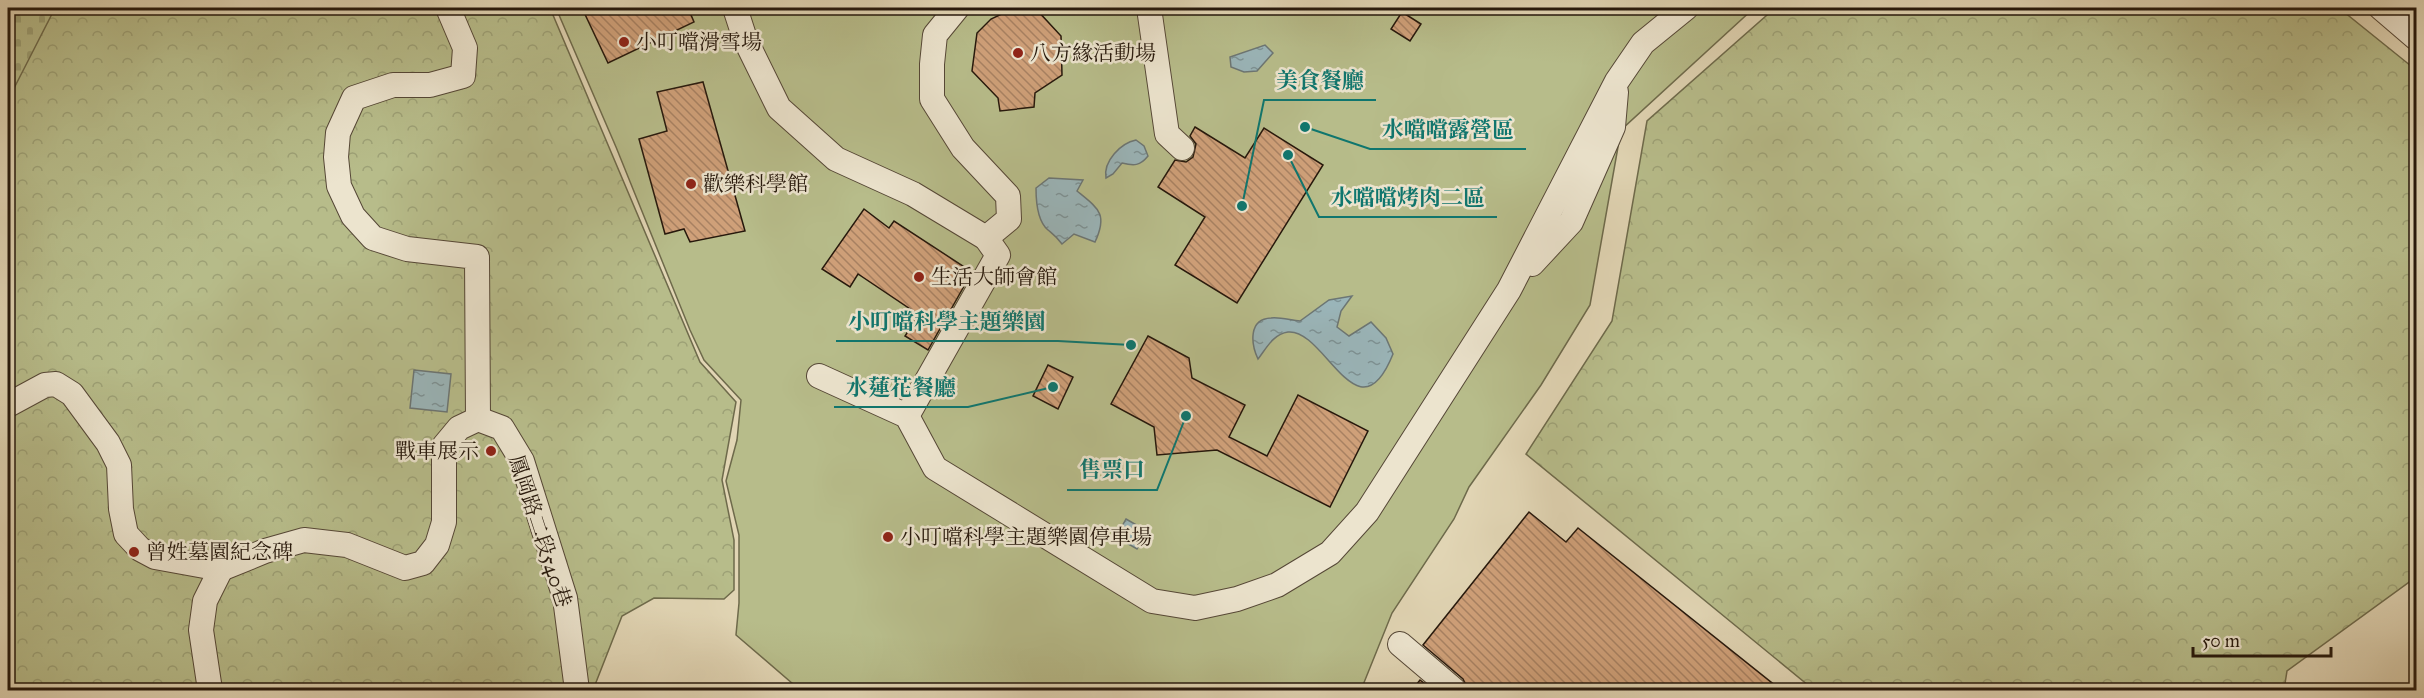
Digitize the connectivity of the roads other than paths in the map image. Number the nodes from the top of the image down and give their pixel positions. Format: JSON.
{"nodes":[{"id":1,"x":448,"y":8,"type":"edge"},
{"id":2,"x":735,"y":8,"type":"edge"},
{"id":3,"x":957,"y":8,"type":"edge"},
{"id":4,"x":1149,"y":8,"type":"edge"},
{"id":5,"x":1686,"y":8,"type":"edge"},
{"id":6,"x":2381,"y":8,"type":"edge"},
{"id":7,"x":2416,"y":38,"type":"edge"},
{"id":8,"x":1182,"y":148,"type":"dead end"},
{"id":9,"x":986,"y":238,"type":"junction"},
{"id":10,"x":819,"y":376,"type":"dead end"},
{"id":11,"x":8,"y":405,"type":"edge"},
{"id":12,"x":907,"y":416,"type":"junction"},
{"id":13,"x":478,"y":419,"type":"junction"},
{"id":14,"x":220,"y":569,"type":"junction"},
{"id":15,"x":1400,"y":644,"type":"dead end"},
{"id":16,"x":210,"y":690,"type":"edge"},
{"id":17,"x":577,"y":690,"type":"edge"},
{"id":18,"x":1454,"y":690,"type":"edge"}],
"edges":[{"from":1,"to":13,"type":"street"},
{"from":2,"to":9,"type":"street"},
{"from":3,"to":9,"type":"street"},
{"from":4,"to":8,"type":"street"},
{"from":5,"to":12,"type":"street"},
{"from":6,"to":7,"type":"street"},
{"from":9,"to":12,"type":"street"},
{"from":10,"to":12,"type":"street"},
{"from":11,"to":14,"type":"street"},
{"from":13,"to":14,"type":"street"},
{"from":13,"to":17,"type":"street","name":"鳳岡路二段540巷"},
{"from":14,"to":16,"type":"street"},
{"from":15,"to":18,"type":"street"}]}
